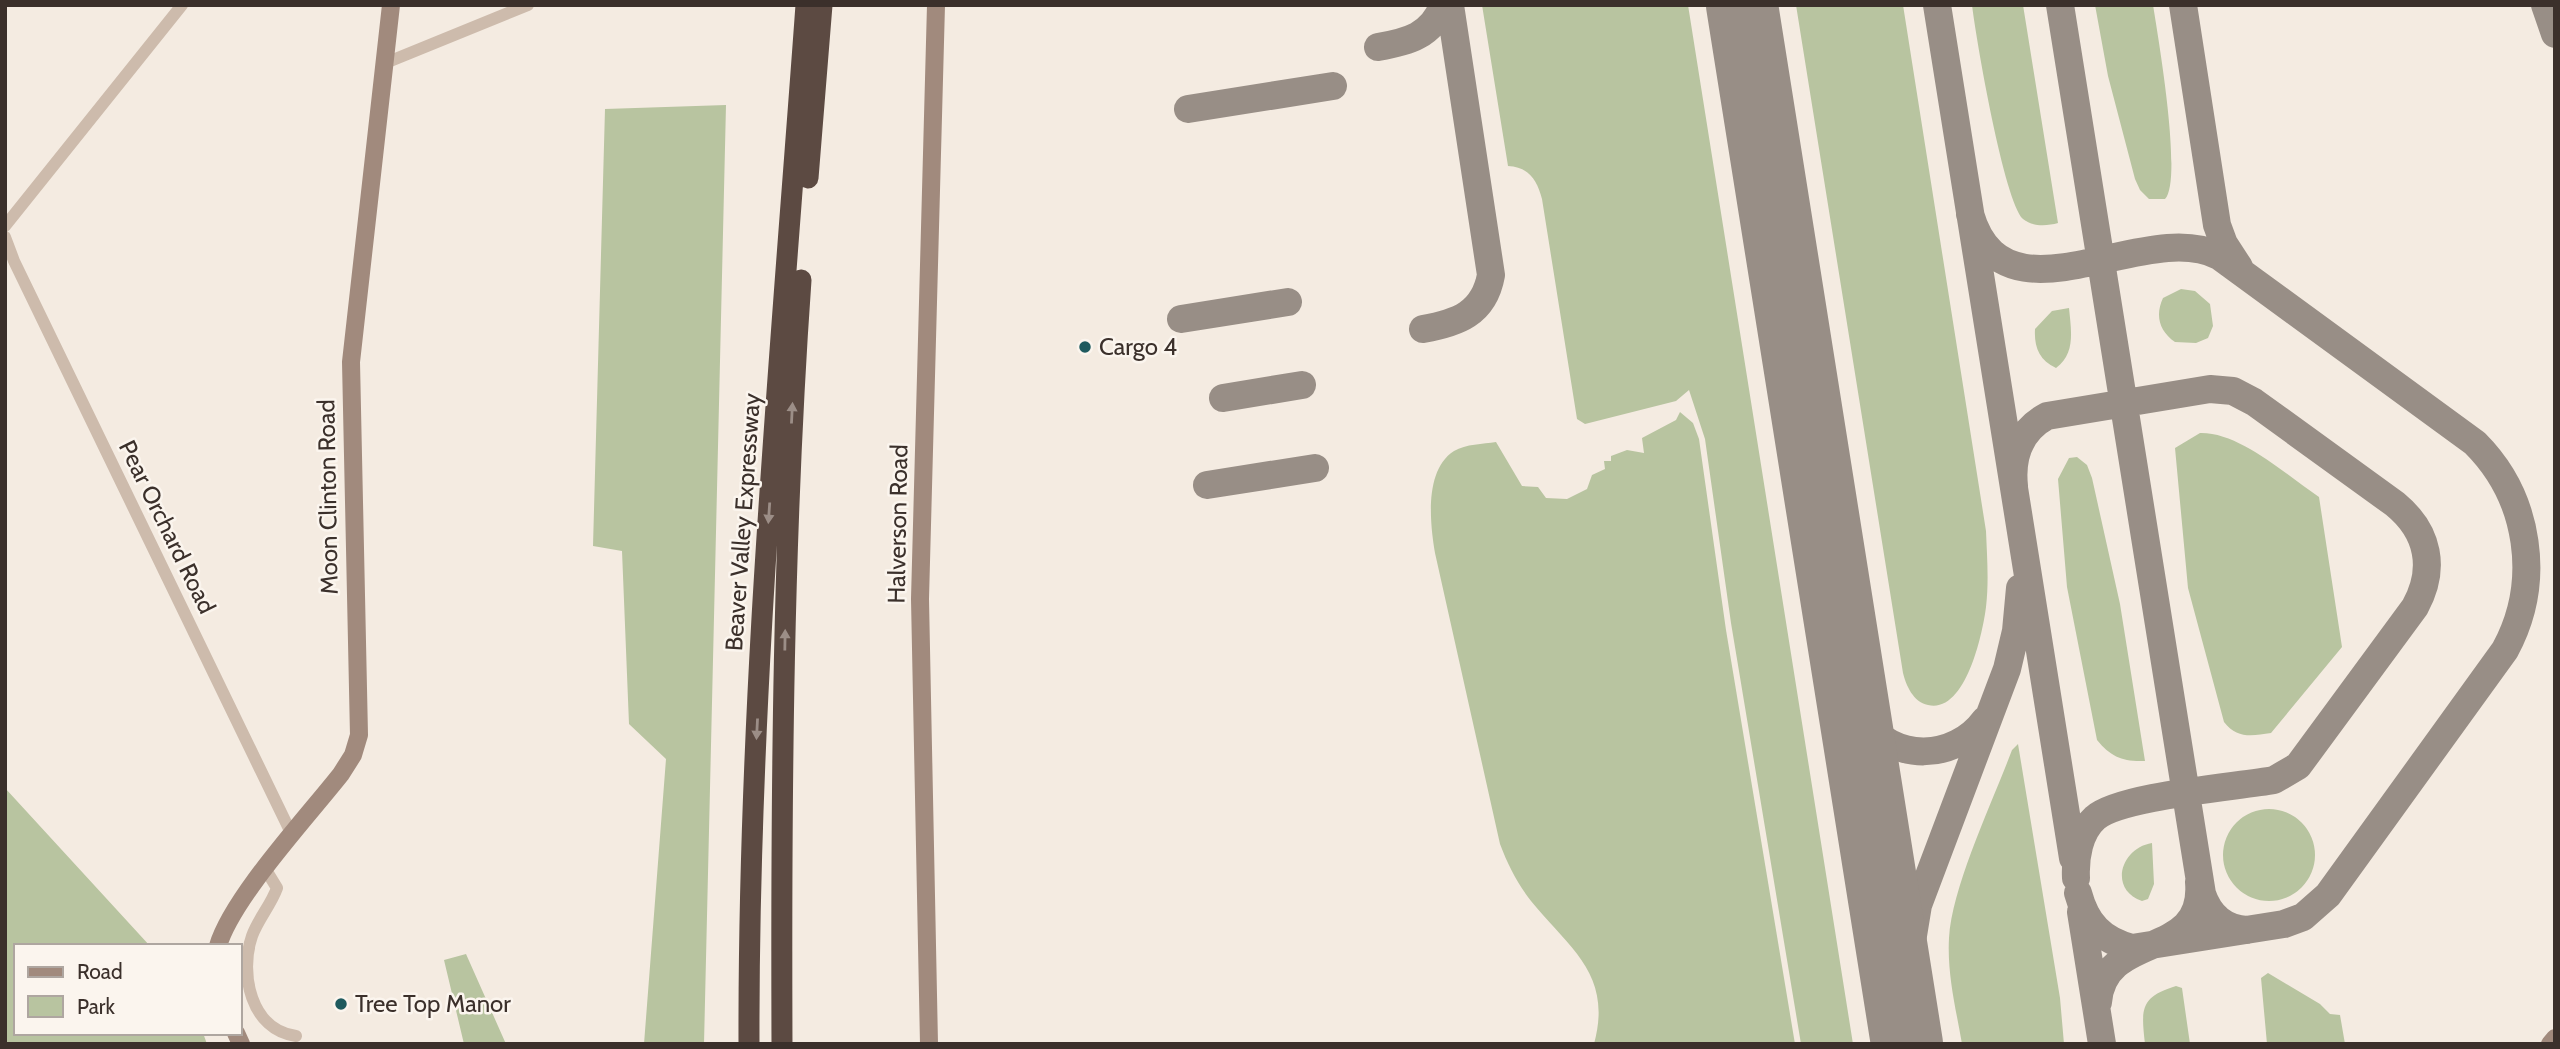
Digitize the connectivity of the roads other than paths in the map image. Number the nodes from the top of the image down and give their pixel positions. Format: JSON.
{"nodes":[{"id":1,"x":181,"y":5,"type":"edge"},
{"id":2,"x":391,"y":5,"type":"edge"},
{"id":3,"x":528,"y":5,"type":"edge"},
{"id":4,"x":806,"y":5,"type":"edge"},
{"id":5,"x":822,"y":5,"type":"edge"},
{"id":6,"x":936,"y":5,"type":"edge"},
{"id":7,"x":383,"y":64,"type":"junction"},
{"id":8,"x":5,"y":226,"type":"edge"},
{"id":9,"x":5,"y":237,"type":"edge"},
{"id":10,"x":782,"y":797,"type":"junction"},
{"id":11,"x":753,"y":834,"type":"junction"},
{"id":12,"x":292,"y":835,"type":"junction"},
{"id":13,"x":266,"y":870,"type":"junction"},
{"id":14,"x":219,"y":944,"type":"edge"},
{"id":15,"x":296,"y":1036,"type":"dead end"},
{"id":16,"x":2555,"y":1038,"type":"edge"},
{"id":17,"x":734,"y":1044,"type":"edge"},
{"id":18,"x":749,"y":1044,"type":"edge"},
{"id":19,"x":782,"y":1044,"type":"edge"},
{"id":20,"x":791,"y":1044,"type":"edge"},
{"id":21,"x":929,"y":1044,"type":"edge"},
{"id":22,"x":2550,"y":1044,"type":"edge"}],
"edges":[{"from":1,"to":8,"type":"street"},
{"from":2,"to":7,"type":"street","name":"Moon Clinton Road"},
{"from":3,"to":7,"type":"street"},
{"from":4,"to":11,"type":"highway","name":"Beaver Valley Expressway","one_way":true},
{"from":10,"to":5,"type":"highway","name":"Beaver Valley Expressway","one_way":true},
{"from":6,"to":21,"type":"street","name":"Halverson Road"},
{"from":7,"to":12,"type":"street","name":"Moon Clinton Road"},
{"from":9,"to":12,"type":"street","name":"Pear Orchard Road"},
{"from":10,"to":19,"type":"highway","name":"Beaver Valley Expressway"},
{"from":10,"to":20,"type":"highway"},
{"from":11,"to":17,"type":"highway"},
{"from":11,"to":18,"type":"highway","name":"Beaver Valley Expressway"},
{"from":12,"to":13,"type":"street","name":"Moon Clinton Road"},
{"from":13,"to":14,"type":"street","name":"Moon Clinton Road"},
{"from":13,"to":15,"type":"street"},
{"from":16,"to":22,"type":"street"}]}
